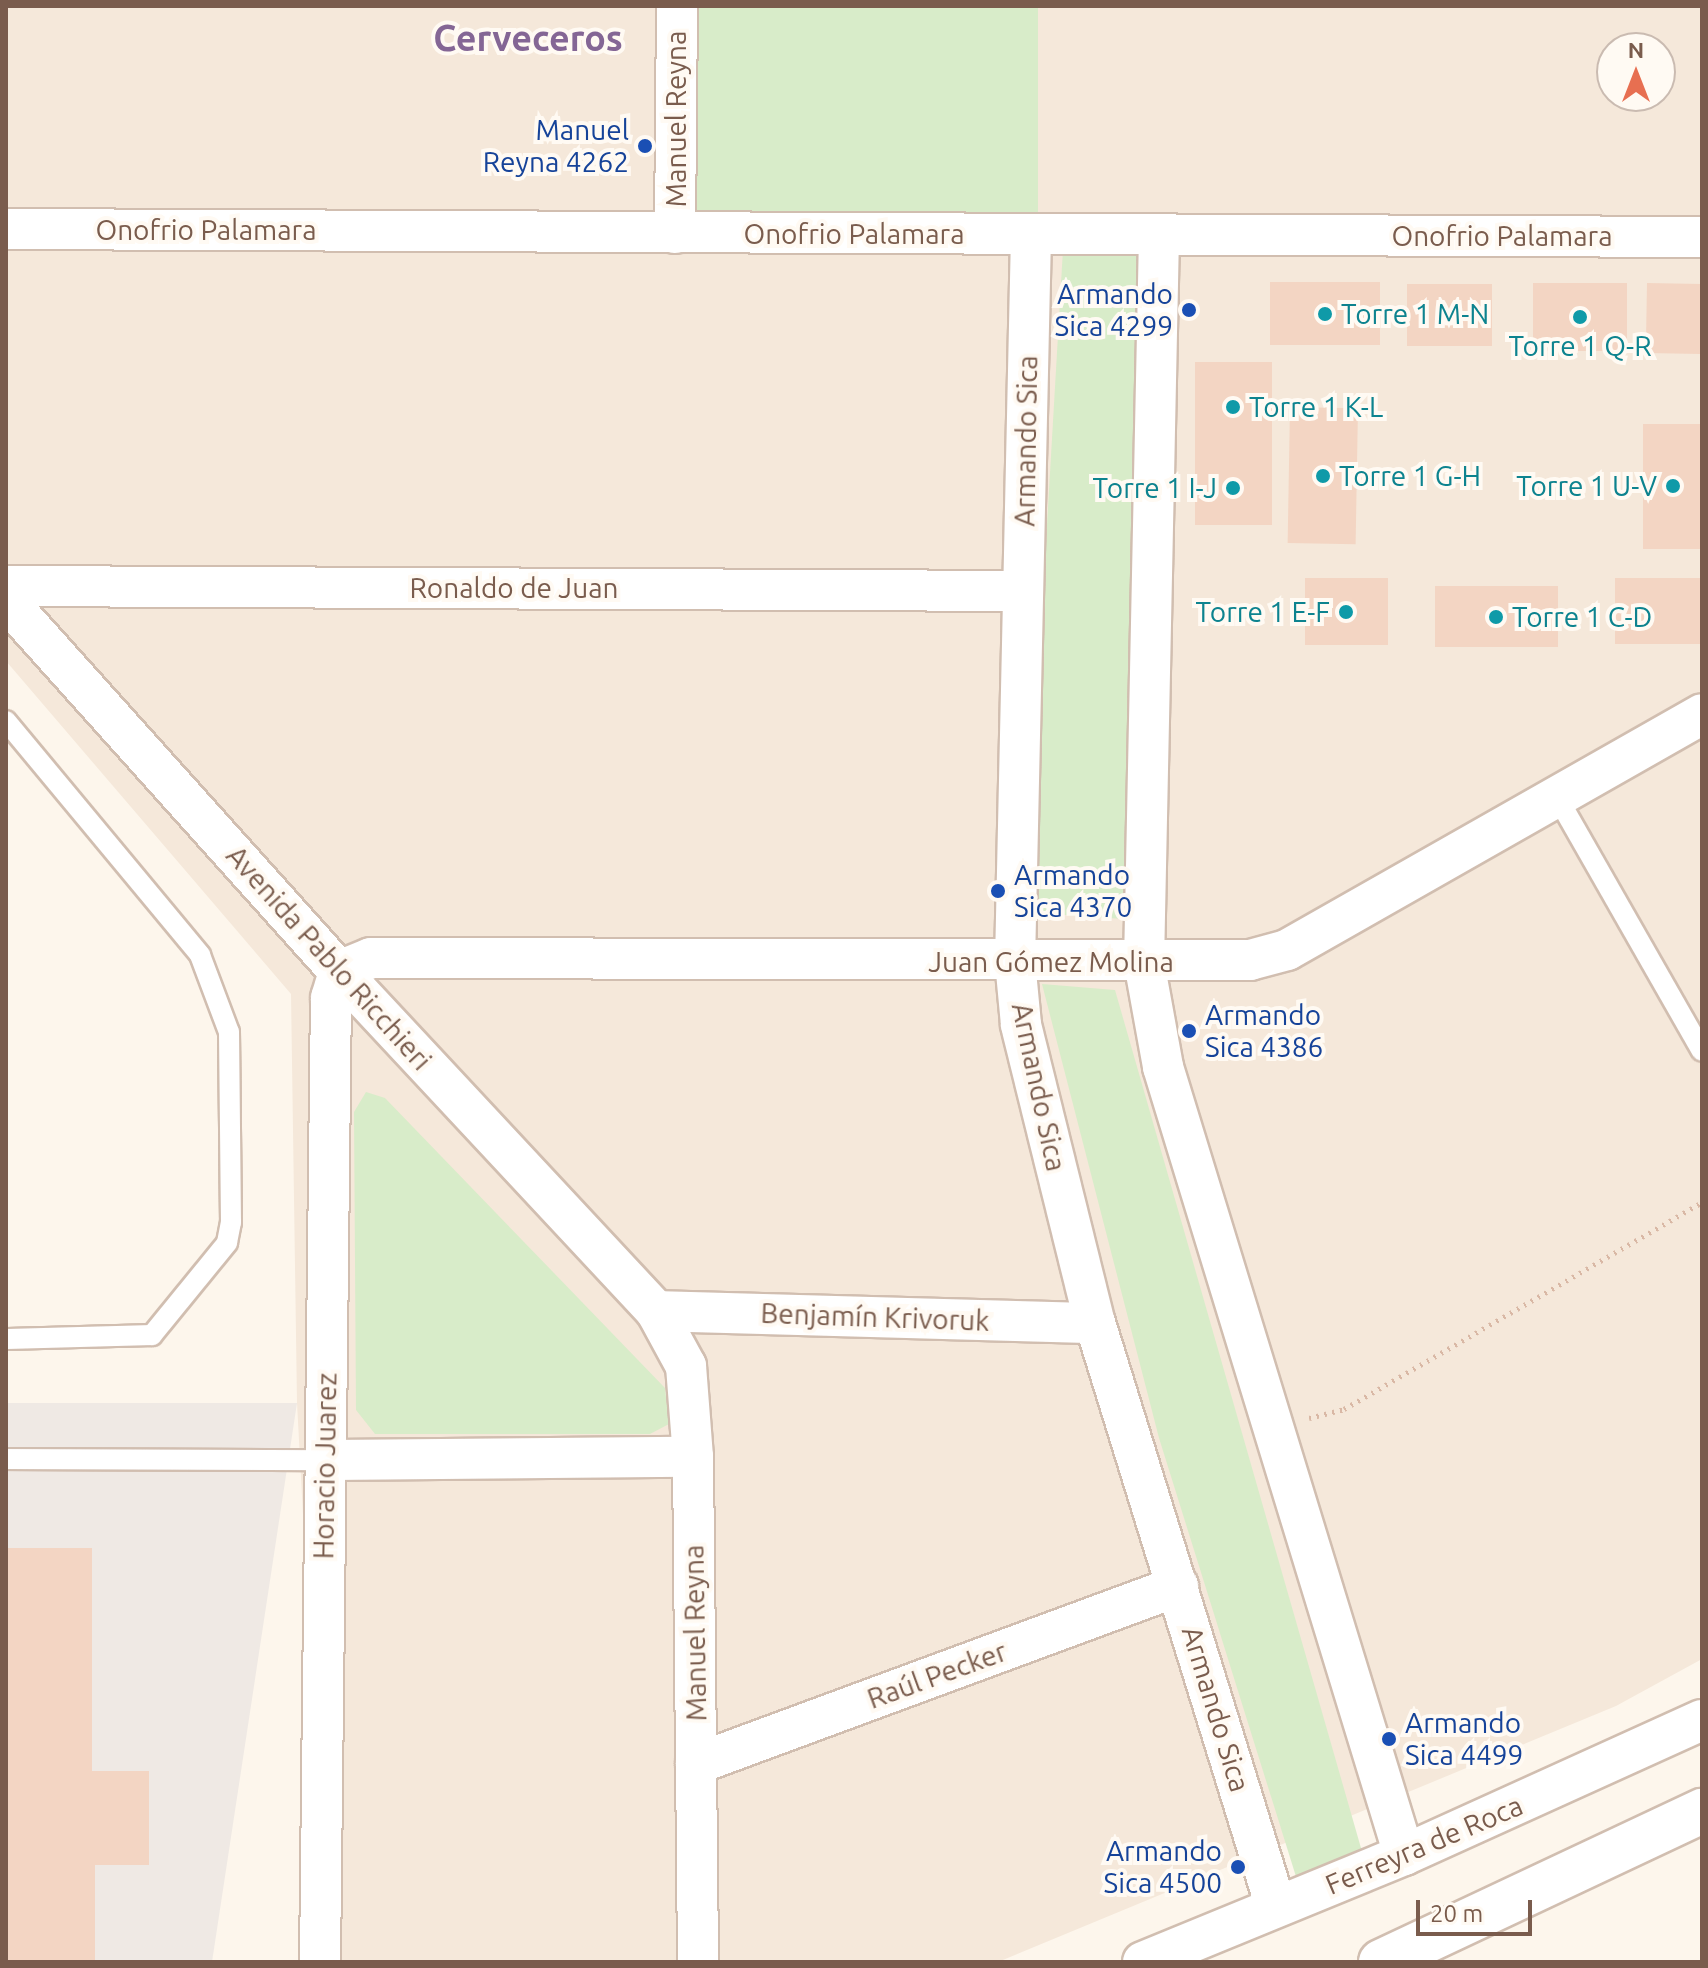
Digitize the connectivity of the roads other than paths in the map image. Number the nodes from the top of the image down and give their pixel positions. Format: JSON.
{"nodes":[{"id":1,"x":677,"y":6,"type":"edge"},
{"id":2,"x":6,"y":229,"type":"edge"},
{"id":3,"x":675,"y":233,"type":"junction"},
{"id":4,"x":1031,"y":235,"type":"junction"},
{"id":5,"x":1159,"y":235,"type":"junction"},
{"id":6,"x":1702,"y":237,"type":"edge"},
{"id":7,"x":6,"y":586,"type":"edge"},
{"id":8,"x":1022,"y":591,"type":"junction"},
{"id":9,"x":6,"y":600,"type":"edge"},
{"id":10,"x":1702,"y":714,"type":"edge"},
{"id":11,"x":6,"y":721,"type":"edge"},
{"id":12,"x":1557,"y":797,"type":"junction"},
{"id":13,"x":1015,"y":961,"type":"junction"},
{"id":14,"x":1144,"y":962,"type":"junction"},
{"id":15,"x":339,"y":971,"type":"junction"},
{"id":16,"x":1702,"y":1051,"type":"edge"},
{"id":17,"x":656,"y":1311,"type":"junction"},
{"id":18,"x":1095,"y":1323,"type":"junction"},
{"id":19,"x":6,"y":1339,"type":"edge"},
{"id":20,"x":693,"y":1457,"type":"junction"},
{"id":21,"x":6,"y":1459,"type":"edge"},
{"id":22,"x":325,"y":1460,"type":"junction"},
{"id":23,"x":1178,"y":1586,"type":"junction"},
{"id":24,"x":1702,"y":1720,"type":"edge"},
{"id":25,"x":696,"y":1764,"type":"junction"},
{"id":26,"x":1702,"y":1811,"type":"edge"},
{"id":27,"x":1404,"y":1855,"type":"junction"},
{"id":28,"x":1276,"y":1907,"type":"junction"},
{"id":29,"x":320,"y":1962,"type":"edge"},
{"id":30,"x":698,"y":1962,"type":"edge"},
{"id":31,"x":1143,"y":1962,"type":"edge"},
{"id":32,"x":1381,"y":1962,"type":"edge"}],
"edges":[{"from":1,"to":3,"type":"street","name":"Manuel Reyna"},
{"from":2,"to":3,"type":"street","name":"Onofrio Palamara"},
{"from":3,"to":4,"type":"street","name":"Onofrio Palamara"},
{"from":4,"to":5,"type":"street","name":"Onofrio Palamara"},
{"from":4,"to":8,"type":"street","name":"Armando Sica"},
{"from":5,"to":6,"type":"street","name":"Onofrio Palamara"},
{"from":5,"to":14,"type":"street"},
{"from":7,"to":8,"type":"street","name":"Ronaldo de Juan"},
{"from":8,"to":13,"type":"street","name":"Armando Sica"},
{"from":9,"to":15,"type":"street","name":"Avenida Pablo Ricchieri"},
{"from":10,"to":12,"type":"street","name":"Juan Gómez Molina"},
{"from":11,"to":19,"type":"lane"},
{"from":12,"to":14,"type":"street","name":"Juan Gómez Molina"},
{"from":12,"to":16,"type":"lane"},
{"from":13,"to":14,"type":"street","name":"Juan Gómez Molina"},
{"from":13,"to":15,"type":"street","name":"Juan Gómez Molina"},
{"from":13,"to":18,"type":"street","name":"Armando Sica"},
{"from":14,"to":27,"type":"street"},
{"from":15,"to":17,"type":"street","name":"Avenida Pablo Ricchieri"},
{"from":15,"to":22,"type":"street","name":"Horacio Juarez"},
{"from":17,"to":18,"type":"street","name":"Benjamín Krivoruk"},
{"from":17,"to":20,"type":"street","name":"Manuel Reyna"},
{"from":18,"to":23,"type":"street","name":"Armando Sica"},
{"from":20,"to":22,"type":"street"},
{"from":20,"to":25,"type":"street","name":"Manuel Reyna"},
{"from":21,"to":22,"type":"lane"},
{"from":22,"to":29,"type":"street","name":"Horacio Juarez"},
{"from":23,"to":25,"type":"street","name":"Raúl Pecker"},
{"from":23,"to":28,"type":"street","name":"Armando Sica"},
{"from":24,"to":27,"type":"street","name":"Ferreyra de Roca"},
{"from":25,"to":30,"type":"street","name":"Manuel Reyna"},
{"from":26,"to":32,"type":"street"},
{"from":27,"to":28,"type":"street","name":"Ferreyra de Roca"},
{"from":28,"to":31,"type":"street","name":"Ferreyra de Roca"}]}
